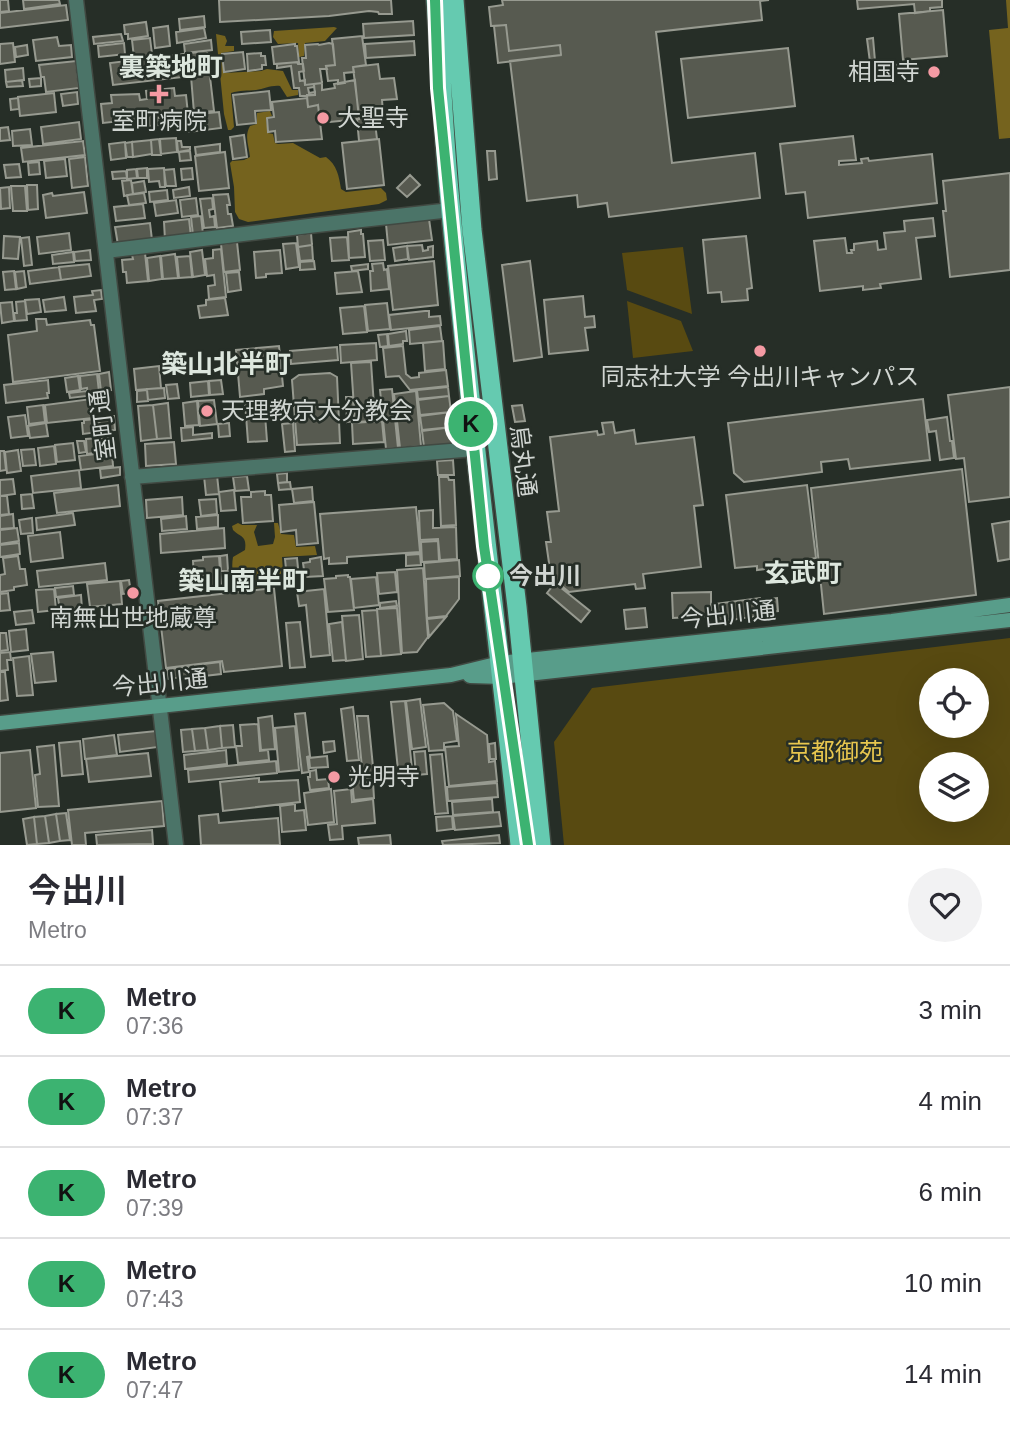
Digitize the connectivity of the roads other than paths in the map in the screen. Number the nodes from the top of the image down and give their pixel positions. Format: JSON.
{"nodes":[{"id":1,"x":76,"y":0,"type":"edge"},
{"id":2,"x":436,"y":0,"type":"edge"},
{"id":3,"x":454,"y":0,"type":"edge"},
{"id":4,"x":451,"y":210,"type":"junction"},
{"id":5,"x":106,"y":251,"type":"junction"},
{"id":6,"x":475,"y":449,"type":"junction"},
{"id":7,"x":132,"y":477,"type":"junction"},
{"id":8,"x":1010,"y":606,"type":"edge"},
{"id":9,"x":1010,"y":620,"type":"edge"},
{"id":10,"x":523,"y":667,"type":"junction"},
{"id":11,"x":501,"y":670,"type":"junction"},
{"id":12,"x":159,"y":706,"type":"junction"},
{"id":13,"x":0,"y":723,"type":"edge"},
{"id":14,"x":176,"y":845,"type":"edge"},
{"id":15,"x":520,"y":845,"type":"edge"},
{"id":16,"x":541,"y":845,"type":"edge"}],
"edges":[{"from":1,"to":5,"type":"street","name":"室町通"},
{"from":2,"to":4,"type":"highway","name":"烏丸通"},
{"from":3,"to":10,"type":"highway","name":"烏丸通"},
{"from":4,"to":5,"type":"street"},
{"from":4,"to":6,"type":"highway","name":"烏丸通"},
{"from":5,"to":7,"type":"street","name":"室町通"},
{"from":6,"to":7,"type":"street"},
{"from":6,"to":11,"type":"highway","name":"烏丸通"},
{"from":7,"to":12,"type":"street","name":"室町通"},
{"from":8,"to":10,"type":"main road","name":"今出川通"},
{"from":9,"to":10,"type":"main road","name":"今出川通"},
{"from":10,"to":11,"type":"main road","name":"今出川通"},
{"from":10,"to":16,"type":"highway","name":"烏丸通"},
{"from":11,"to":12,"type":"main road","name":"今出川通"},
{"from":11,"to":15,"type":"highway","name":"烏丸通"},
{"from":12,"to":13,"type":"main road","name":"今出川通"},
{"from":12,"to":14,"type":"street","name":"室町通"}]}
